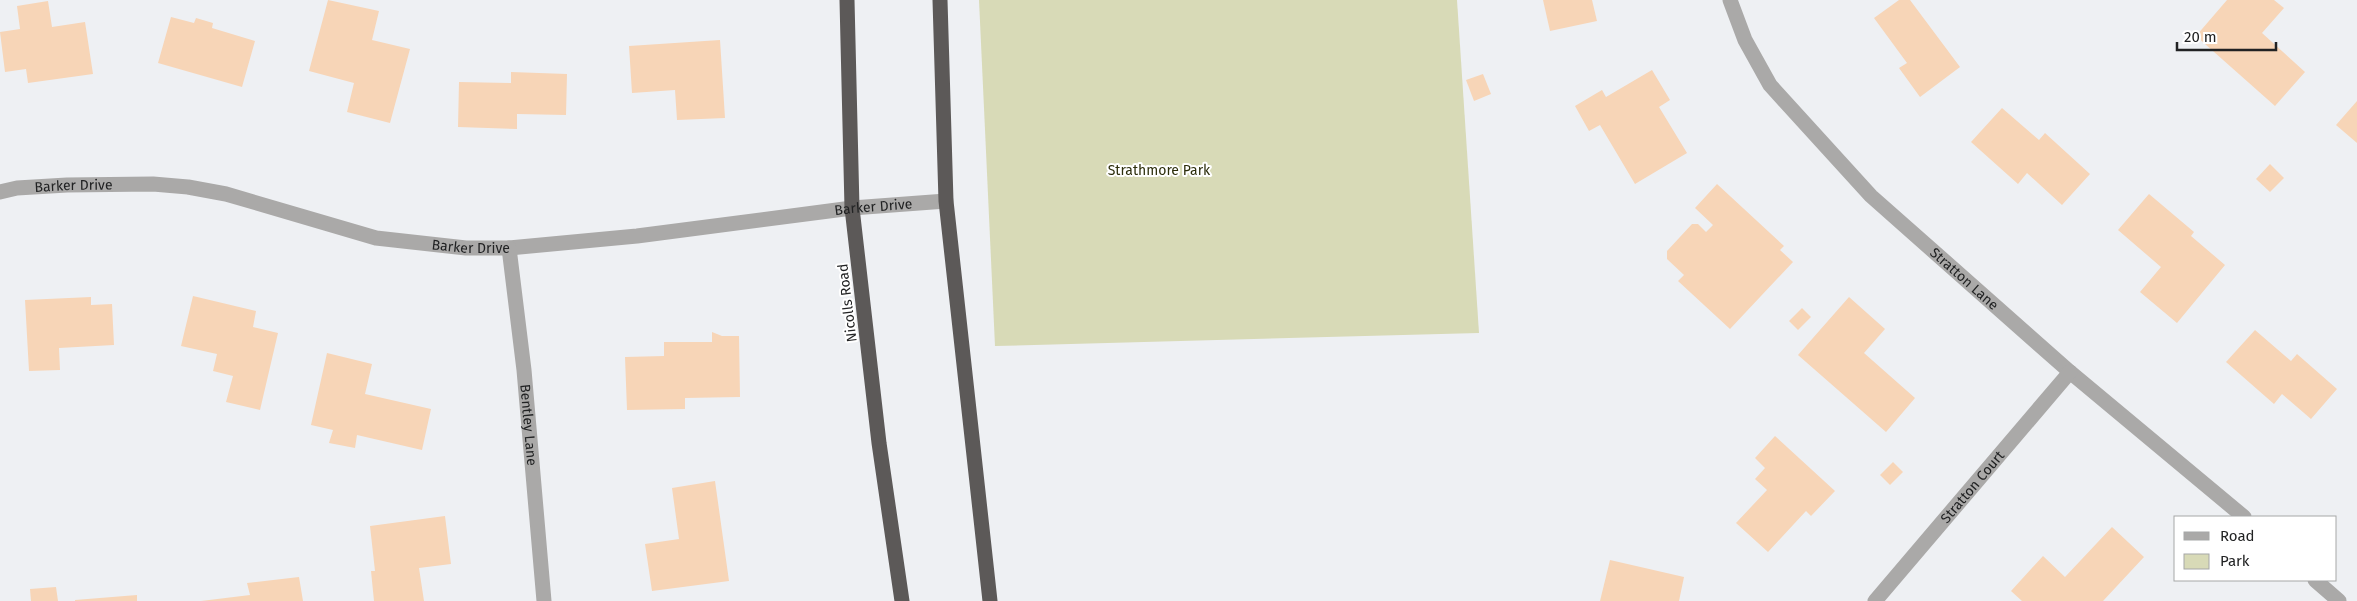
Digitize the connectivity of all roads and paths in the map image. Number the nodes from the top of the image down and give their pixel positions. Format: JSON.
{"nodes":[{"id":1,"x":847,"y":0,"type":"edge"},
{"id":2,"x":940,"y":0,"type":"edge"},
{"id":3,"x":1730,"y":0,"type":"edge"},
{"id":4,"x":0,"y":192,"type":"edge"},
{"id":5,"x":946,"y":201,"type":"junction"},
{"id":6,"x":852,"y":208,"type":"junction"},
{"id":7,"x":509,"y":248,"type":"junction"},
{"id":8,"x":2070,"y":372,"type":"junction"},
{"id":9,"x":2243,"y":516,"type":"edge"},
{"id":10,"x":2316,"y":581,"type":"edge"},
{"id":11,"x":544,"y":601,"type":"edge"},
{"id":12,"x":902,"y":601,"type":"edge"},
{"id":13,"x":990,"y":601,"type":"edge"},
{"id":14,"x":1875,"y":601,"type":"edge"},
{"id":15,"x":2339,"y":601,"type":"edge"}],
"edges":[{"from":1,"to":6,"type":"highway","name":"Nicolls Road"},
{"from":2,"to":5,"type":"highway"},
{"from":3,"to":8,"type":"street","name":"Stratton Lane"},
{"from":4,"to":7,"type":"street","name":"Barker Drive"},
{"from":5,"to":6,"type":"street","name":"Barker Drive"},
{"from":5,"to":13,"type":"highway"},
{"from":6,"to":7,"type":"street","name":"Barker Drive"},
{"from":6,"to":12,"type":"highway","name":"Nicolls Road"},
{"from":7,"to":11,"type":"street","name":"Bentley Lane"},
{"from":8,"to":9,"type":"street","name":"Stratton Lane"},
{"from":8,"to":14,"type":"street","name":"Stratton Court"},
{"from":10,"to":15,"type":"street"}]}
